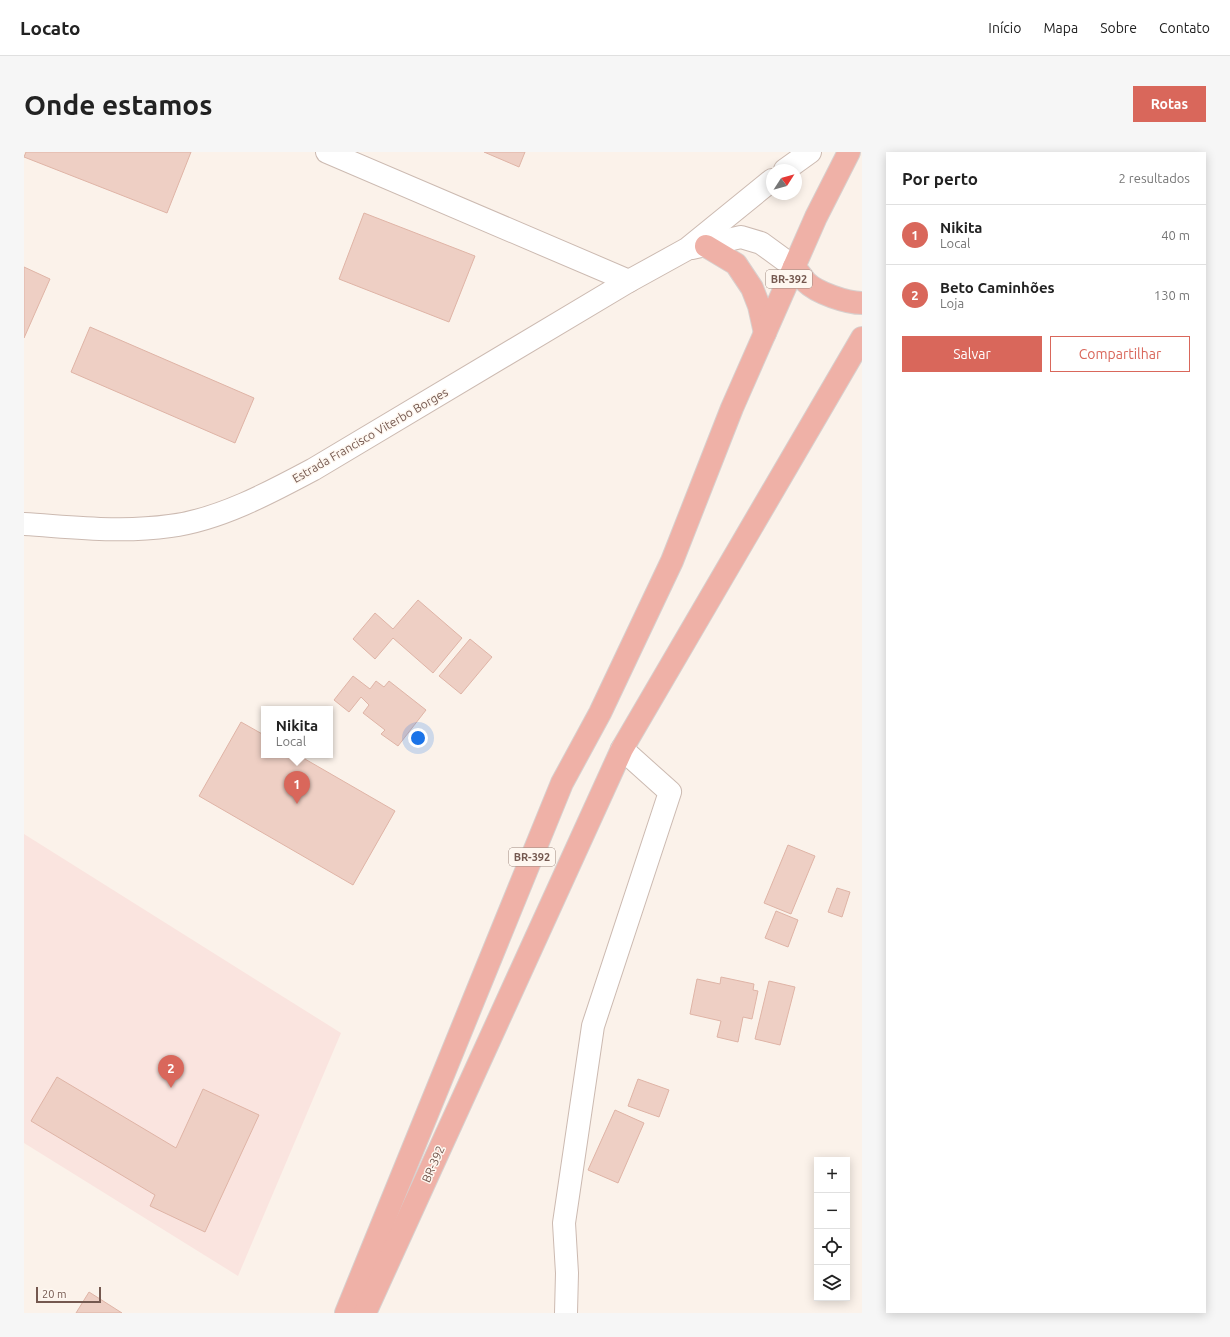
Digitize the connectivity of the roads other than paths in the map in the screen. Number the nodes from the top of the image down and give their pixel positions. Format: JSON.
{"nodes":[{"id":1,"x":327,"y":152,"type":"edge"},
{"id":2,"x":810,"y":152,"type":"edge"},
{"id":3,"x":849,"y":152,"type":"edge"},
{"id":4,"x":793,"y":164,"type":"edge"},
{"id":5,"x":766,"y":185,"type":"edge"},
{"id":6,"x":696,"y":247,"type":"junction"},
{"id":7,"x":794,"y":267,"type":"junction"},
{"id":8,"x":629,"y":281,"type":"junction"},
{"id":9,"x":862,"y":303,"type":"edge"},
{"id":10,"x":765,"y":333,"type":"junction"},
{"id":11,"x":862,"y":338,"type":"edge"},
{"id":12,"x":24,"y":524,"type":"edge"},
{"id":13,"x":622,"y":749,"type":"junction"},
{"id":14,"x":346,"y":1313,"type":"edge"},
{"id":15,"x":366,"y":1313,"type":"edge"},
{"id":16,"x":566,"y":1313,"type":"edge"}],
"edges":[{"from":1,"to":8,"type":"street"},
{"from":2,"to":4,"type":"street"},
{"from":3,"to":7,"type":"highway","number":"BR-392"},
{"from":5,"to":6,"type":"street","name":"Estrada Francisco Viterbo Borges"},
{"from":6,"to":7,"type":"street","name":"Estrada Francisco Viterbo Borges"},
{"from":6,"to":8,"type":"street","name":"Estrada Francisco Viterbo Borges"},
{"from":6,"to":10,"type":"highway"},
{"from":7,"to":9,"type":"highway"},
{"from":7,"to":10,"type":"highway","number":"BR-392"},
{"from":8,"to":12,"type":"street","name":"Estrada Francisco Viterbo Borges"},
{"from":10,"to":14,"type":"highway","number":"BR-392"},
{"from":11,"to":13,"type":"highway","name":"BR-392"},
{"from":13,"to":15,"type":"highway","name":"BR-392"},
{"from":13,"to":16,"type":"street"}]}
